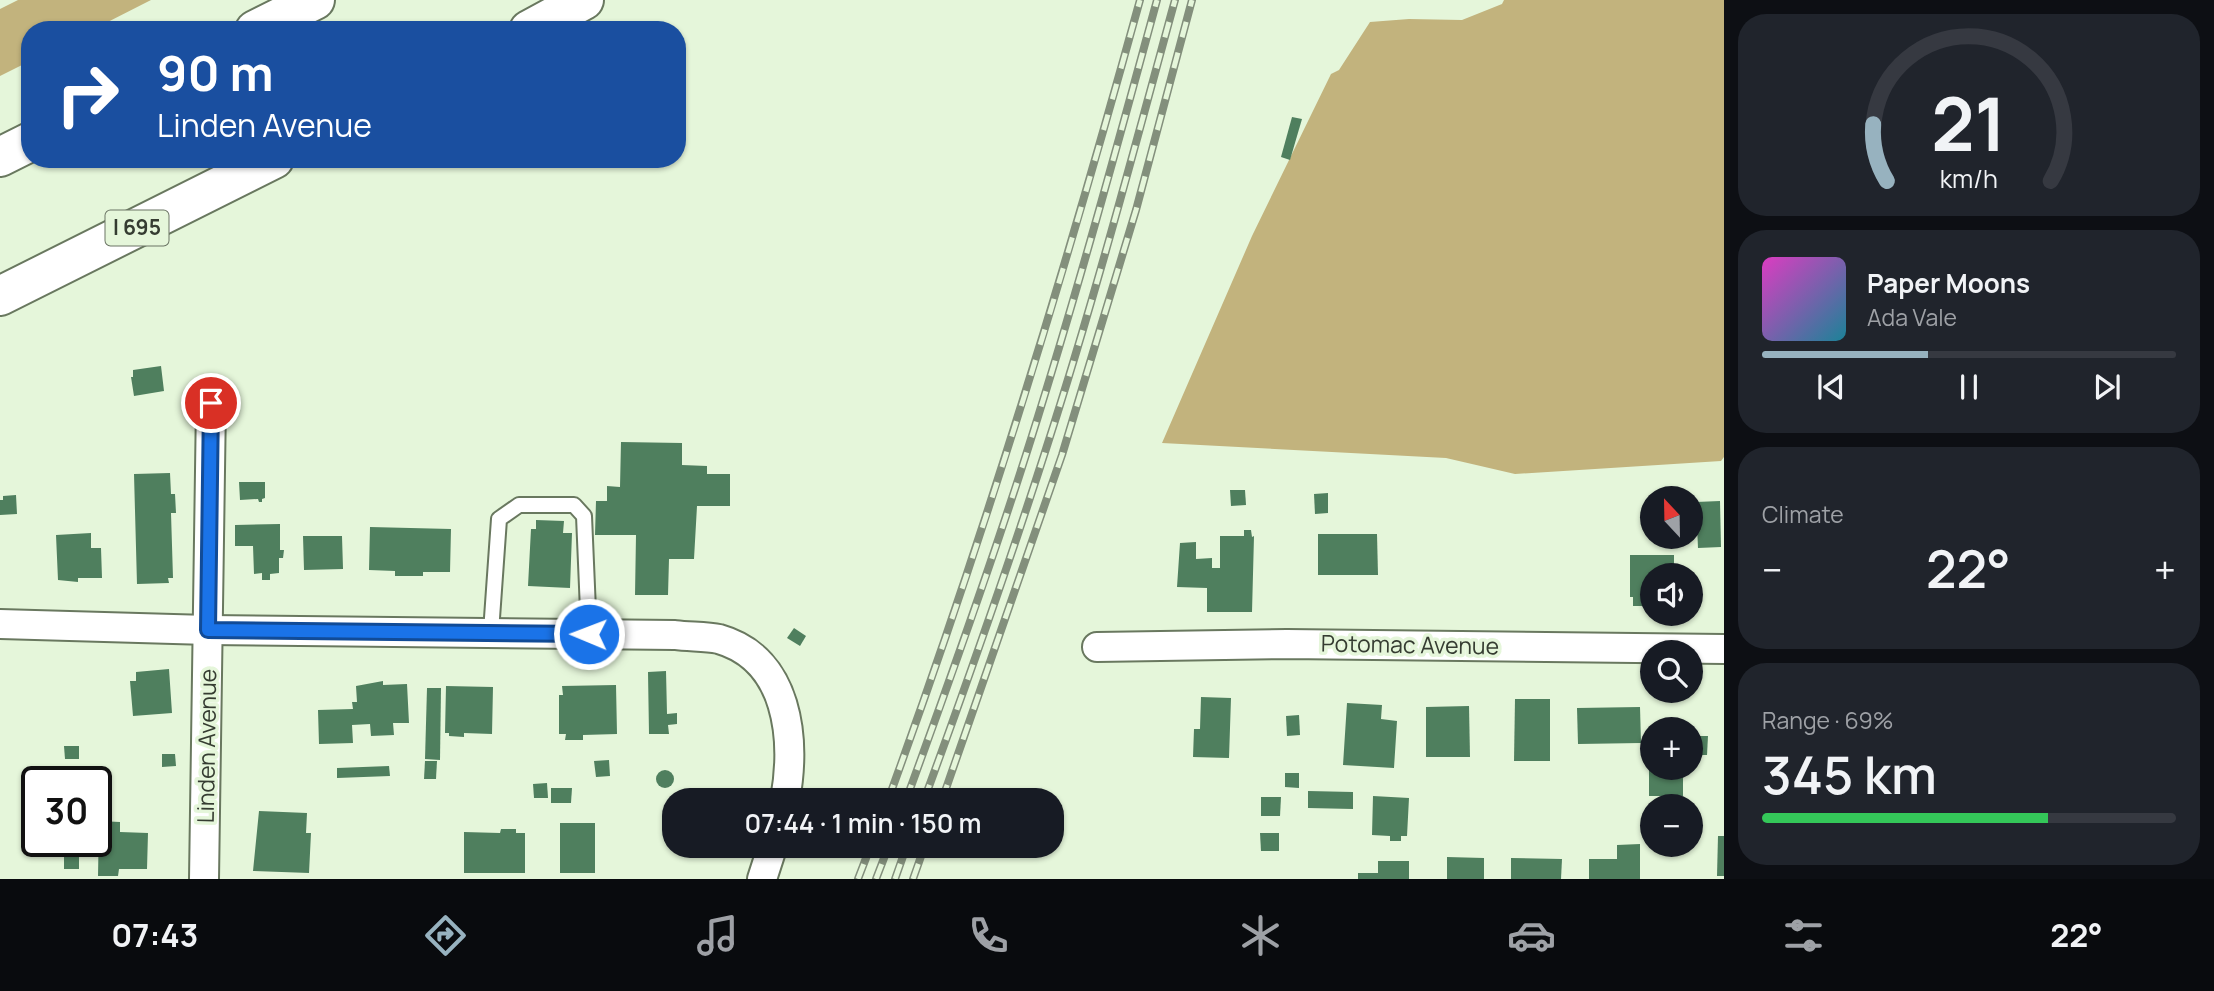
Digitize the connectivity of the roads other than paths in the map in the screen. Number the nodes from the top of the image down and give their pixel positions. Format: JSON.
{"nodes":[{"id":1,"x":315,"y":0,"type":"edge"},
{"id":2,"x":584,"y":0,"type":"edge"},
{"id":3,"x":273,"y":21,"type":"edge"},
{"id":4,"x":546,"y":21,"type":"edge"},
{"id":5,"x":21,"y":146,"type":"edge"},
{"id":6,"x":0,"y":157,"type":"edge"},
{"id":7,"x":256,"y":168,"type":"edge"},
{"id":8,"x":0,"y":296,"type":"edge"},
{"id":9,"x":211,"y":403,"type":"dead end"},
{"id":10,"x":0,"y":624,"type":"edge"},
{"id":11,"x":208,"y":630,"type":"junction"},
{"id":12,"x":491,"y":632,"type":"junction"},
{"id":13,"x":589,"y":634,"type":"junction"},
{"id":14,"x":1097,"y":647,"type":"dead end"},
{"id":15,"x":1724,"y":649,"type":"edge"},
{"id":16,"x":786,"y":788,"type":"edge"},
{"id":17,"x":769,"y":858,"type":"edge"},
{"id":18,"x":204,"y":879,"type":"edge"},
{"id":19,"x":762,"y":879,"type":"edge"}],
"edges":[{"from":1,"to":3,"type":"highway"},
{"from":2,"to":4,"type":"highway"},
{"from":5,"to":6,"type":"highway"},
{"from":7,"to":8,"type":"highway","number":"I 695"},
{"from":9,"to":11,"type":"street","name":"Linden Avenue"},
{"from":10,"to":11,"type":"street"},
{"from":11,"to":12,"type":"street"},
{"from":11,"to":18,"type":"street","name":"Linden Avenue"},
{"from":12,"to":13,"type":"street"},
{"from":12,"to":13,"type":"lane"},
{"from":13,"to":16,"type":"street"},
{"from":14,"to":15,"type":"street","name":"Potomac Avenue"},
{"from":17,"to":19,"type":"street"}]}
